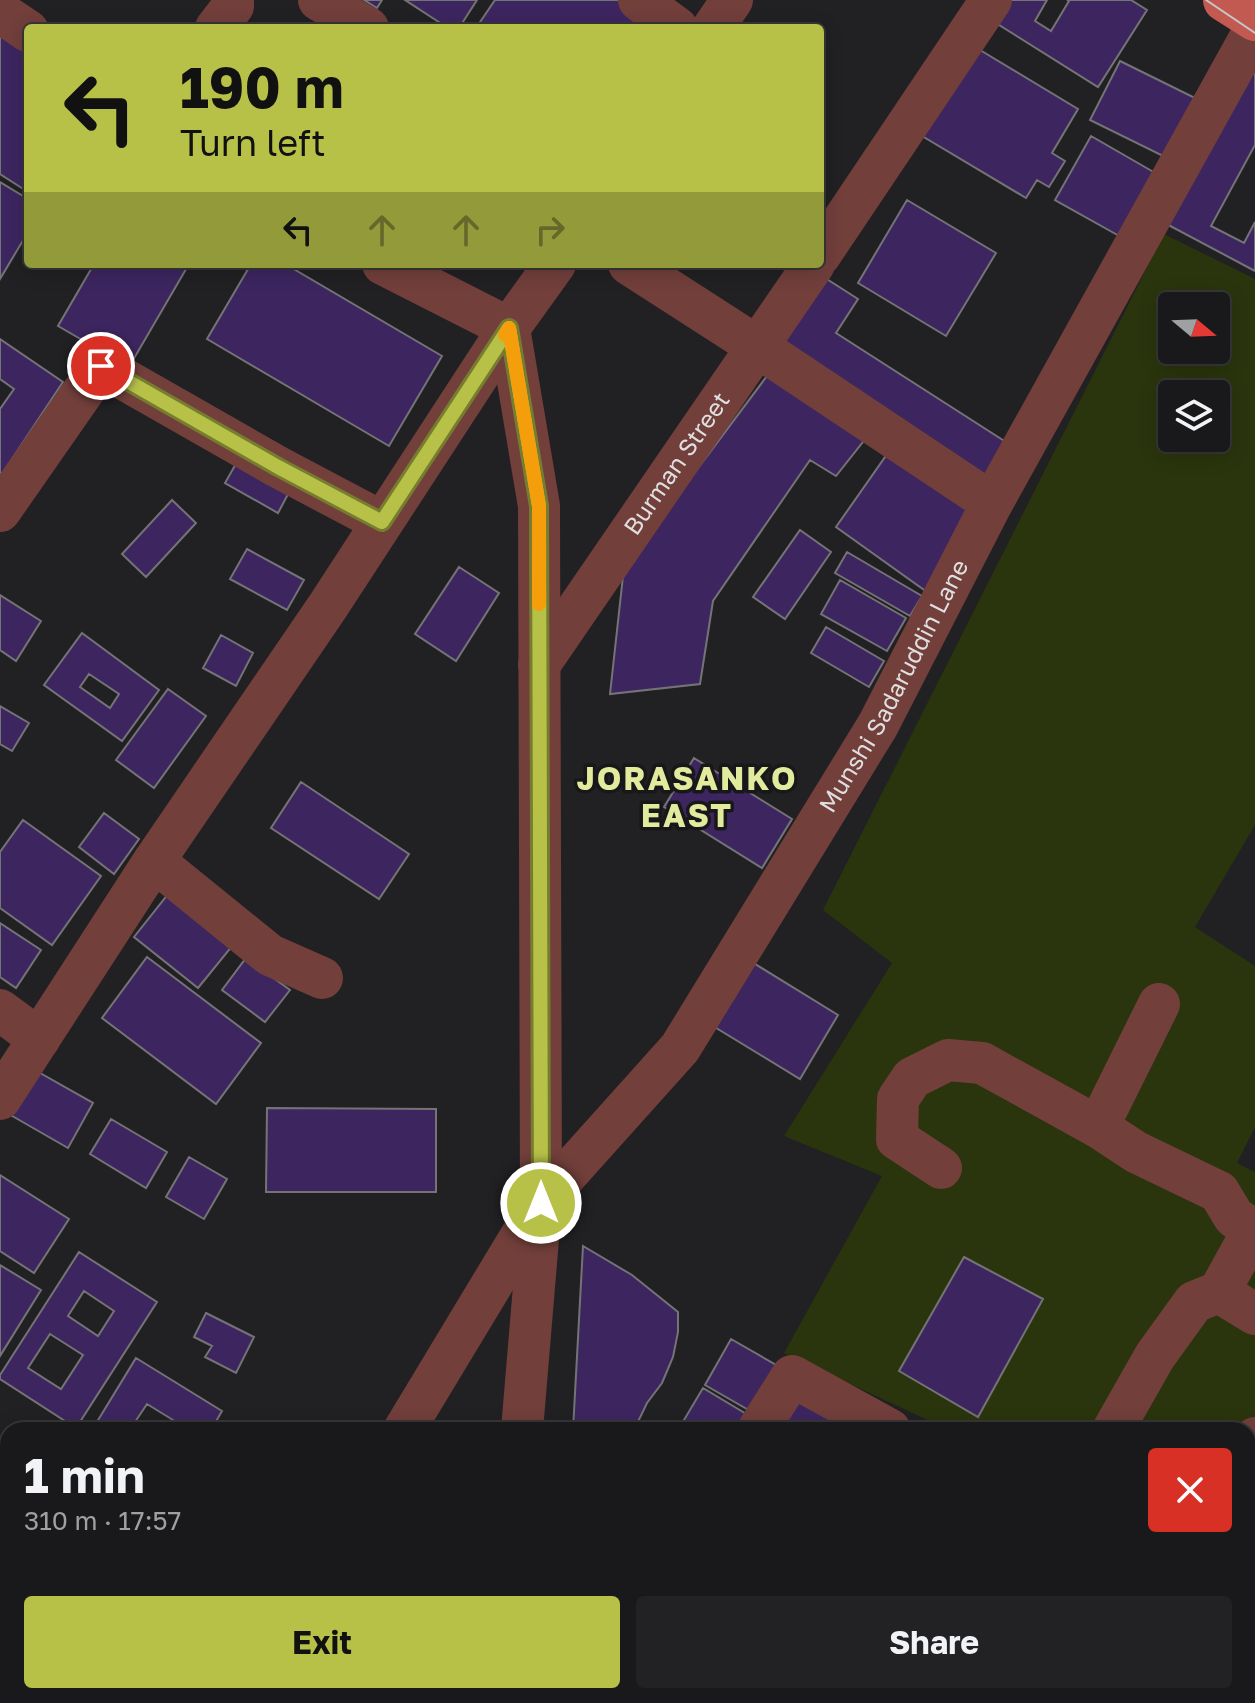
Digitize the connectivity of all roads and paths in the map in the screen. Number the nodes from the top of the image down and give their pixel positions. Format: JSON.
{"nodes":[{"id":1,"x":233,"y":0,"type":"edge"},
{"id":2,"x":319,"y":0,"type":"edge"},
{"id":3,"x":639,"y":0,"type":"edge"},
{"id":4,"x":732,"y":0,"type":"edge"},
{"id":5,"x":991,"y":0,"type":"edge"},
{"id":6,"x":1225,"y":0,"type":"edge"},
{"id":7,"x":0,"y":12,"type":"edge"},
{"id":8,"x":1255,"y":19,"type":"edge"},
{"id":9,"x":219,"y":24,"type":"edge"},
{"id":10,"x":361,"y":24,"type":"edge"},
{"id":11,"x":672,"y":24,"type":"edge"},
{"id":12,"x":716,"y":24,"type":"edge"},
{"id":13,"x":24,"y":28,"type":"edge"},
{"id":14,"x":1255,"y":29,"type":"edge"},
{"id":15,"x":824,"y":249,"type":"edge"},
{"id":16,"x":391,"y":268,"type":"edge"},
{"id":17,"x":552,"y":268,"type":"edge"},
{"id":18,"x":635,"y":268,"type":"edge"},
{"id":19,"x":811,"y":268,"type":"edge"},
{"id":20,"x":509,"y":328,"type":"junction"},
{"id":21,"x":758,"y":347,"type":"junction"},
{"id":22,"x":992,"y":503,"type":"junction"},
{"id":23,"x":0,"y":511,"type":"edge"},
{"id":24,"x":382,"y":522,"type":"junction"},
{"id":25,"x":539,"y":665,"type":"junction"},
{"id":26,"x":154,"y":861,"type":"junction"},
{"id":27,"x":322,"y":978,"type":"dead end"},
{"id":28,"x":1159,"y":1004,"type":"dead end"},
{"id":29,"x":0,"y":1010,"type":"edge"},
{"id":30,"x":39,"y":1039,"type":"junction"},
{"id":31,"x":0,"y":1099,"type":"edge"},
{"id":32,"x":1098,"y":1127,"type":"junction"},
{"id":33,"x":941,"y":1168,"type":"dead end"},
{"id":34,"x":541,"y":1203,"type":"junction"},
{"id":35,"x":1254,"y":1230,"type":"edge"},
{"id":36,"x":1219,"y":1292,"type":"junction"},
{"id":37,"x":1255,"y":1314,"type":"edge"},
{"id":38,"x":409,"y":1422,"type":"edge"},
{"id":39,"x":523,"y":1422,"type":"edge"},
{"id":40,"x":763,"y":1422,"type":"edge"},
{"id":41,"x":875,"y":1422,"type":"edge"},
{"id":42,"x":1118,"y":1422,"type":"edge"}],
"edges":[{"from":1,"to":9,"type":"street"},
{"from":2,"to":10,"type":"street"},
{"from":3,"to":11,"type":"street"},
{"from":4,"to":12,"type":"street"},
{"from":5,"to":15,"type":"street"},
{"from":6,"to":8,"type":"main road"},
{"from":7,"to":13,"type":"street"},
{"from":14,"to":22,"type":"street","name":"Munshi Sadaruddin Lane"},
{"from":16,"to":20,"type":"street"},
{"from":17,"to":20,"type":"street"},
{"from":18,"to":21,"type":"street"},
{"from":19,"to":21,"type":"street","name":"Burman Street"},
{"from":20,"to":24,"type":"street"},
{"from":20,"to":25,"type":"street"},
{"from":21,"to":22,"type":"street"},
{"from":21,"to":25,"type":"street","name":"Burman Street"},
{"from":22,"to":34,"type":"street","name":"Munshi Sadaruddin Lane"},
{"from":23,"to":24,"type":"street"},
{"from":24,"to":26,"type":"street"},
{"from":25,"to":34,"type":"street"},
{"from":26,"to":27,"type":"street"},
{"from":26,"to":30,"type":"street"},
{"from":28,"to":32,"type":"street"},
{"from":29,"to":30,"type":"street"},
{"from":30,"to":31,"type":"street"},
{"from":32,"to":33,"type":"street"},
{"from":32,"to":35,"type":"street"},
{"from":34,"to":38,"type":"street","name":"Munshi Sadaruddin Lane"},
{"from":34,"to":39,"type":"street"},
{"from":35,"to":36,"type":"street"},
{"from":36,"to":37,"type":"street"},
{"from":36,"to":42,"type":"street"},
{"from":40,"to":41,"type":"street"}]}
